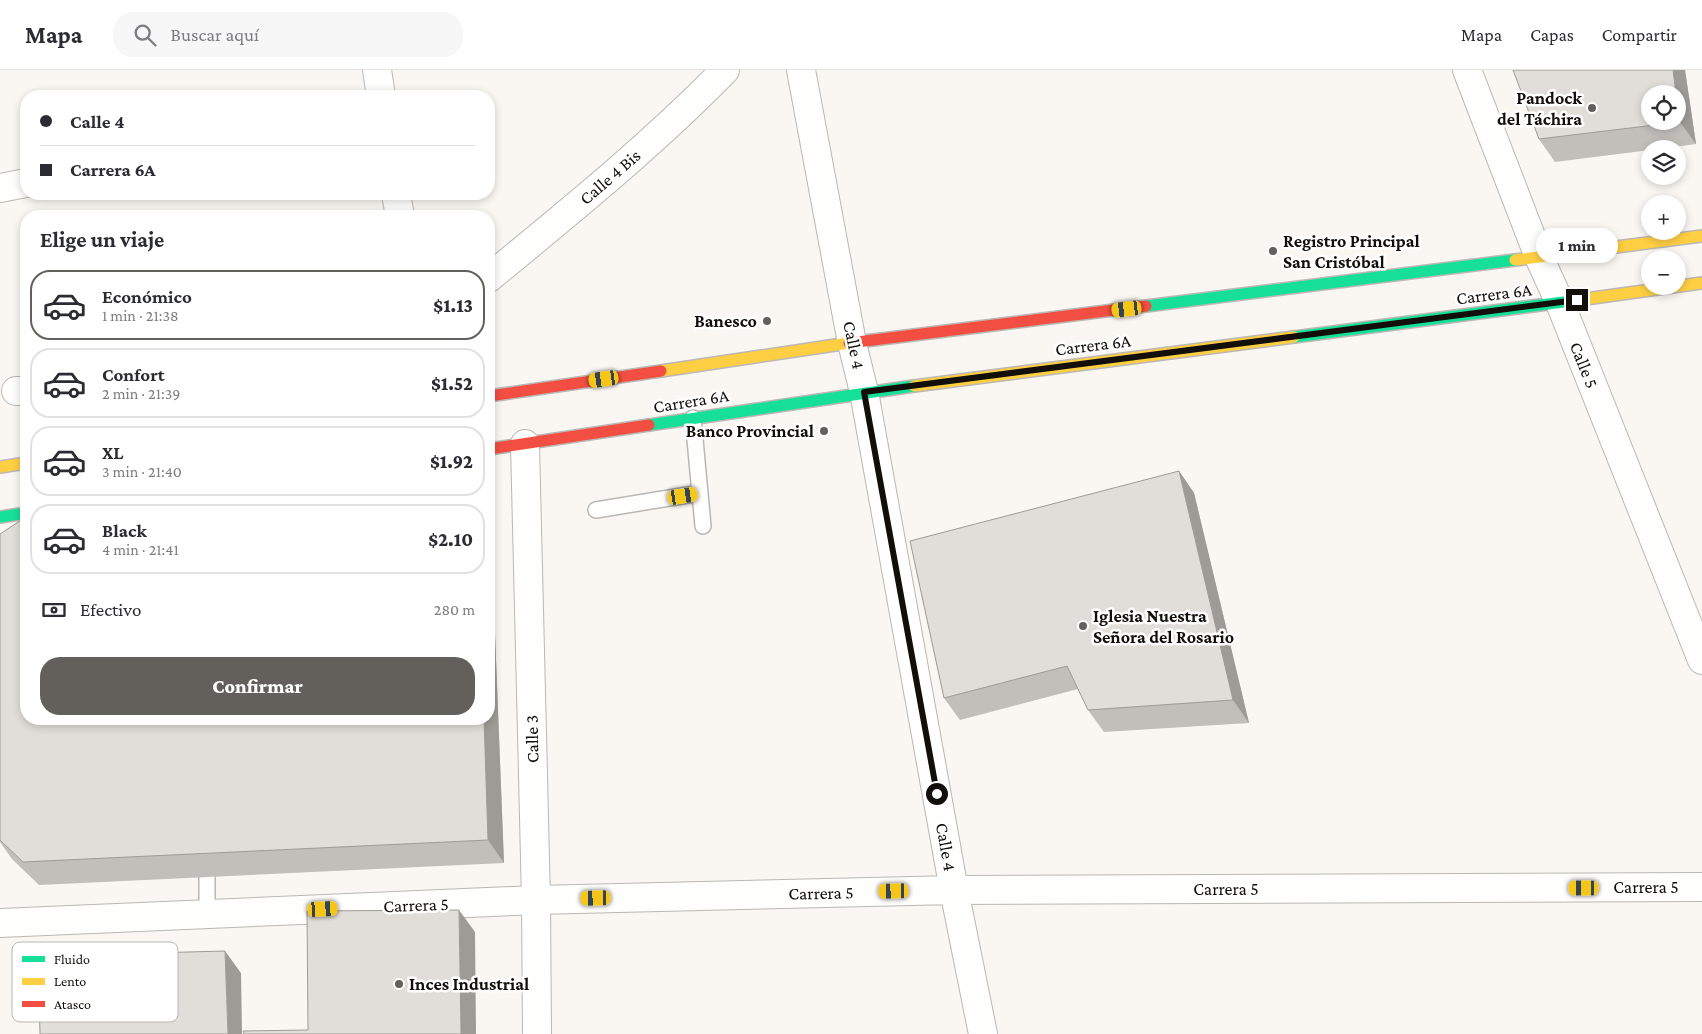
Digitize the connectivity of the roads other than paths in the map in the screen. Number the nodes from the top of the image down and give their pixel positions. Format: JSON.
{"nodes":[{"id":1,"x":378,"y":70,"type":"edge"},
{"id":2,"x":725,"y":70,"type":"edge"},
{"id":3,"x":801,"y":70,"type":"edge"},
{"id":4,"x":1467,"y":70,"type":"edge"},
{"id":5,"x":380,"y":90,"type":"edge"},
{"id":6,"x":20,"y":184,"type":"edge"},
{"id":7,"x":0,"y":188,"type":"edge"},
{"id":8,"x":1702,"y":236,"type":"edge"},
{"id":9,"x":1539,"y":258,"type":"junction"},
{"id":10,"x":495,"y":273,"type":"edge"},
{"id":11,"x":1702,"y":283,"type":"edge"},
{"id":12,"x":1560,"y":303,"type":"junction"},
{"id":13,"x":852,"y":343,"type":"junction"},
{"id":14,"x":864,"y":392,"type":"junction"},
{"id":15,"x":495,"y":395,"type":"edge"},
{"id":16,"x":693,"y":418,"type":"junction"},
{"id":17,"x":525,"y":444,"type":"junction"},
{"id":18,"x":495,"y":448,"type":"edge"},
{"id":19,"x":20,"y":464,"type":"edge"},
{"id":20,"x":0,"y":467,"type":"edge"},
{"id":21,"x":700,"y":493,"type":"junction"},
{"id":22,"x":596,"y":510,"type":"dead end"},
{"id":23,"x":20,"y":514,"type":"edge"},
{"id":24,"x":0,"y":516,"type":"edge"},
{"id":25,"x":703,"y":526,"type":"dead end"},
{"id":26,"x":1702,"y":660,"type":"edge"},
{"id":27,"x":207,"y":842,"type":"edge"},
{"id":28,"x":1702,"y":887,"type":"edge"},
{"id":29,"x":954,"y":890,"type":"junction"},
{"id":30,"x":536,"y":900,"type":"junction"},
{"id":31,"x":207,"y":914,"type":"junction"},
{"id":32,"x":0,"y":923,"type":"edge"},
{"id":33,"x":537,"y":1034,"type":"edge"},
{"id":34,"x":983,"y":1034,"type":"edge"}],
"edges":[{"from":1,"to":5,"type":"street"},
{"from":2,"to":10,"type":"street","name":"Calle 4 Bis"},
{"from":3,"to":13,"type":"street","name":"Calle 4"},
{"from":4,"to":9,"type":"street","name":"Calle 5"},
{"from":6,"to":7,"type":"street"},
{"from":8,"to":9,"type":"street","name":"Carrera 6A"},
{"from":9,"to":12,"type":"street","name":"Calle 5"},
{"from":9,"to":13,"type":"street","name":"Carrera 6A"},
{"from":11,"to":12,"type":"street","name":"Carrera 6A"},
{"from":12,"to":14,"type":"street","name":"Carrera 6A"},
{"from":12,"to":26,"type":"street","name":"Calle 5"},
{"from":13,"to":14,"type":"street","name":"Calle 4"},
{"from":13,"to":15,"type":"street","name":"Carrera 6A"},
{"from":14,"to":16,"type":"street","name":"Carrera 6A"},
{"from":14,"to":29,"type":"street","name":"Calle 4"},
{"from":16,"to":17,"type":"street","name":"Carrera 6A"},
{"from":16,"to":21,"type":"lane"},
{"from":17,"to":18,"type":"street","name":"Carrera 6A"},
{"from":17,"to":30,"type":"street","name":"Calle 3"},
{"from":19,"to":20,"type":"street"},
{"from":21,"to":22,"type":"lane"},
{"from":21,"to":25,"type":"lane"},
{"from":23,"to":24,"type":"street"},
{"from":27,"to":31,"type":"lane"},
{"from":28,"to":29,"type":"street","name":"Carrera 5"},
{"from":29,"to":30,"type":"street","name":"Carrera 5"},
{"from":29,"to":34,"type":"street","name":"Calle 4"},
{"from":30,"to":31,"type":"street","name":"Carrera 5"},
{"from":30,"to":33,"type":"street","name":"Calle 3"},
{"from":31,"to":32,"type":"street","name":"Carrera 5"}]}
